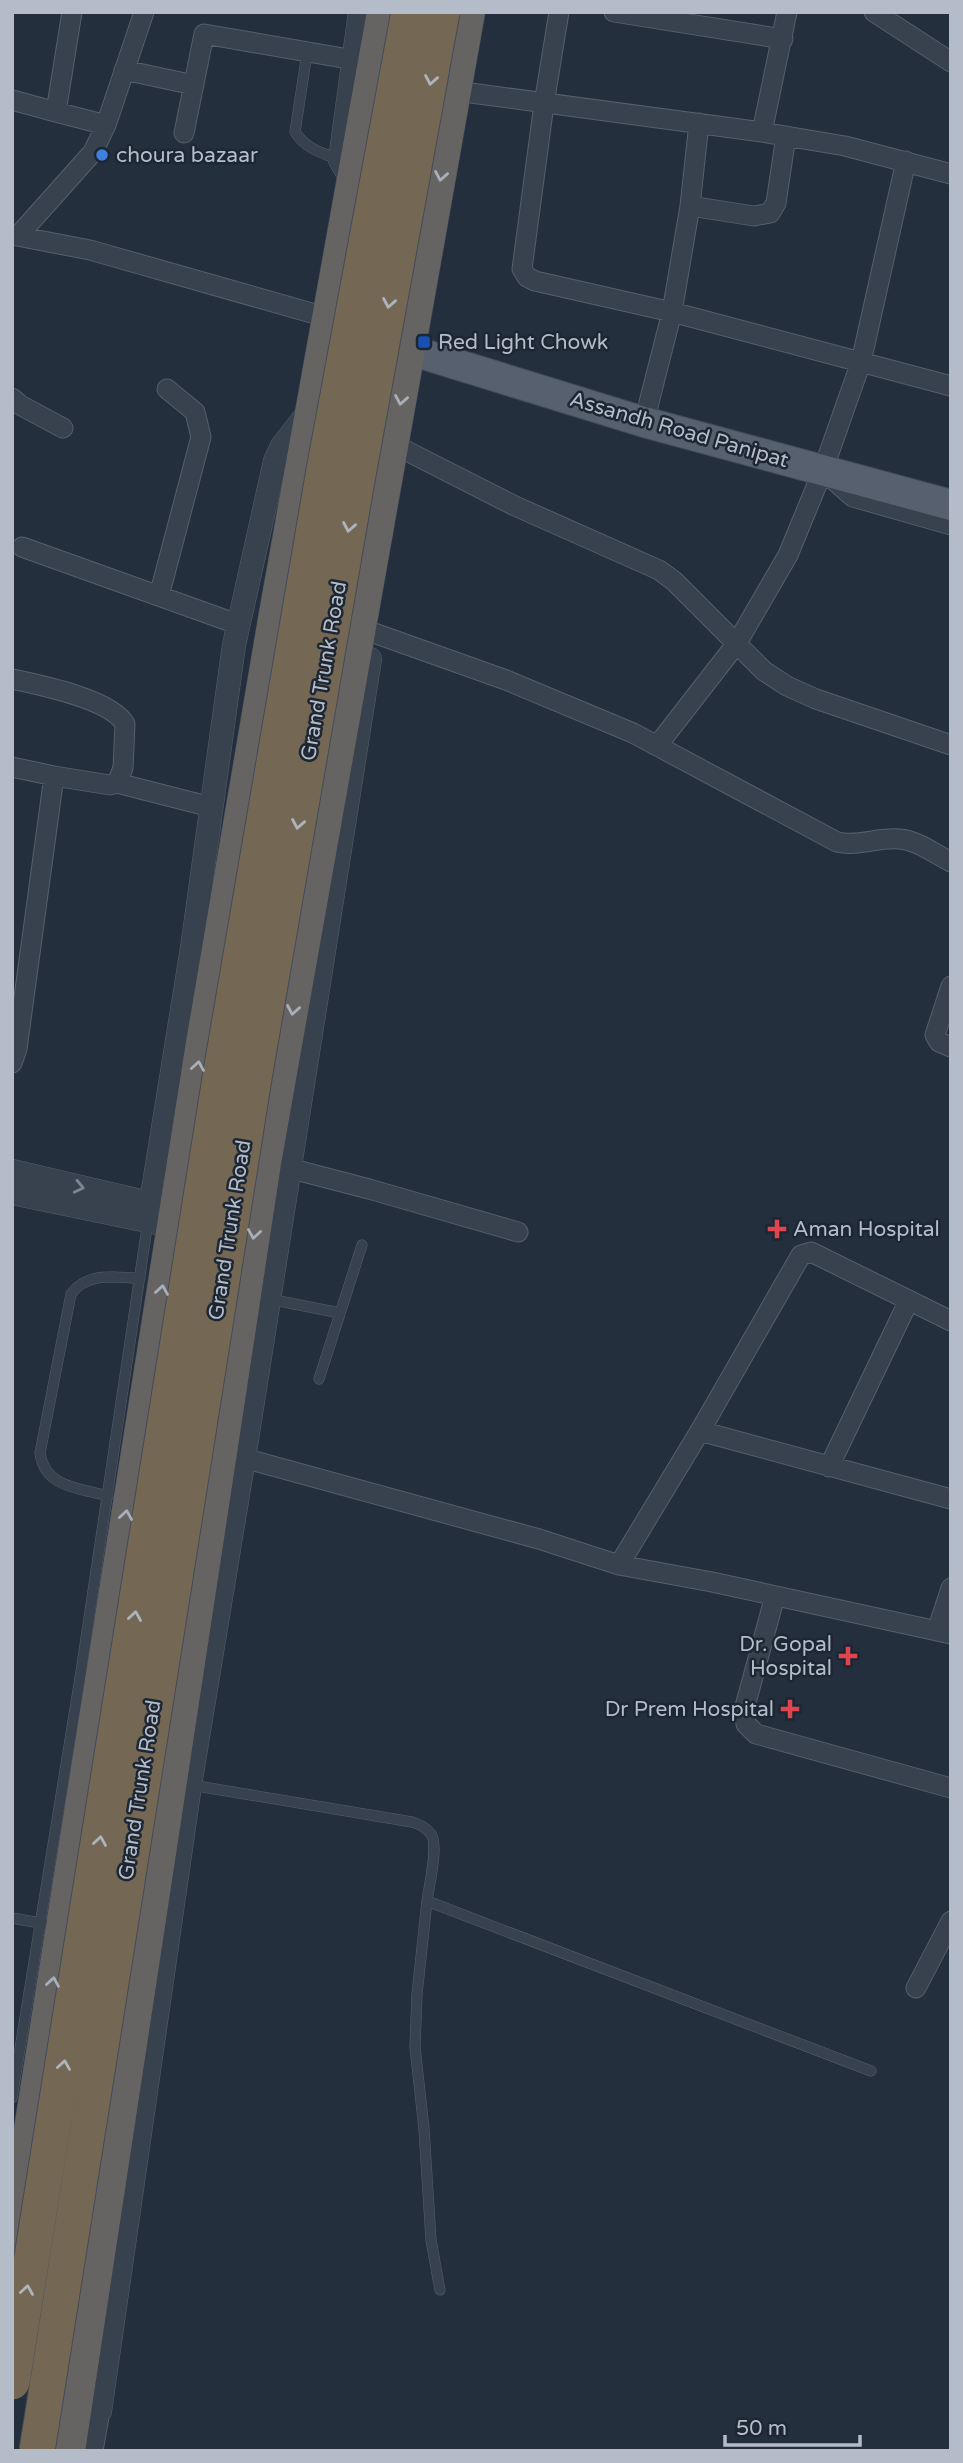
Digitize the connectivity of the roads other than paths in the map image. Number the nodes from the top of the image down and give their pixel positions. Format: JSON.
{"nodes":[{"id":1,"x":72,"y":12,"type":"edge"},
{"id":2,"x":144,"y":12,"type":"edge"},
{"id":3,"x":360,"y":12,"type":"edge"},
{"id":4,"x":383,"y":12,"type":"edge"},
{"id":5,"x":409,"y":12,"type":"edge"},
{"id":6,"x":442,"y":12,"type":"edge"},
{"id":7,"x":469,"y":12,"type":"edge"},
{"id":8,"x":559,"y":12,"type":"edge"},
{"id":9,"x":614,"y":12,"type":"edge"},
{"id":10,"x":787,"y":12,"type":"edge"},
{"id":11,"x":873,"y":12,"type":"edge"},
{"id":12,"x":783,"y":39,"type":"junction"},
{"id":13,"x":307,"y":53,"type":"junction"},
{"id":14,"x":364,"y":62,"type":"junction"},
{"id":15,"x":951,"y":62,"type":"edge"},
{"id":16,"x":124,"y":70,"type":"junction"},
{"id":17,"x":194,"y":85,"type":"junction"},
{"id":18,"x":456,"y":91,"type":"junction"},
{"id":19,"x":12,"y":100,"type":"edge"},
{"id":20,"x":544,"y":104,"type":"junction"},
{"id":21,"x":56,"y":112,"type":"junction"},
{"id":22,"x":699,"y":123,"type":"junction"},
{"id":23,"x":106,"y":125,"type":"junction"},
{"id":24,"x":762,"y":132,"type":"junction"},
{"id":25,"x":184,"y":133,"type":"dead end"},
{"id":26,"x":786,"y":136,"type":"junction"},
{"id":27,"x":906,"y":161,"type":"junction"},
{"id":28,"x":346,"y":171,"type":"junction"},
{"id":29,"x":951,"y":174,"type":"edge"},
{"id":30,"x":690,"y":206,"type":"junction"},
{"id":31,"x":15,"y":235,"type":"edge"},
{"id":32,"x":672,"y":312,"type":"junction"},
{"id":33,"x":329,"y":318,"type":"junction"},
{"id":34,"x":410,"y":351,"type":"junction"},
{"id":35,"x":860,"y":362,"type":"junction"},
{"id":36,"x":951,"y":386,"type":"edge"},
{"id":37,"x":167,"y":389,"type":"dead end"},
{"id":38,"x":12,"y":398,"type":"edge"},
{"id":39,"x":313,"y":407,"type":"junction"},
{"id":40,"x":644,"y":422,"type":"junction"},
{"id":41,"x":63,"y":428,"type":"dead end"},
{"id":42,"x":393,"y":444,"type":"junction"},
{"id":43,"x":823,"y":470,"type":"junction"},
{"id":44,"x":951,"y":494,"type":"edge"},
{"id":45,"x":951,"y":505,"type":"edge"},
{"id":46,"x":951,"y":525,"type":"edge"},
{"id":47,"x":374,"y":542,"type":"junction"},
{"id":48,"x":22,"y":547,"type":"dead end"},
{"id":49,"x":159,"y":596,"type":"junction"},
{"id":50,"x":237,"y":624,"type":"junction"},
{"id":51,"x":374,"y":633,"type":"junction"},
{"id":52,"x":737,"y":643,"type":"junction"},
{"id":53,"x":12,"y":678,"type":"edge"},
{"id":54,"x":951,"y":744,"type":"edge"},
{"id":55,"x":657,"y":746,"type":"junction"},
{"id":56,"x":250,"y":760,"type":"junction"},
{"id":57,"x":12,"y":767,"type":"edge"},
{"id":58,"x":335,"y":774,"type":"junction"},
{"id":59,"x":54,"y":776,"type":"junction"},
{"id":60,"x":117,"y":783,"type":"junction"},
{"id":61,"x":211,"y":807,"type":"junction"},
{"id":62,"x":951,"y":862,"type":"edge"},
{"id":63,"x":951,"y":986,"type":"edge"},
{"id":64,"x":951,"y":1047,"type":"edge"},
{"id":65,"x":12,"y":1063,"type":"edge"},
{"id":66,"x":277,"y":1166,"type":"junction"},
{"id":67,"x":12,"y":1171,"type":"edge"},
{"id":68,"x":12,"y":1193,"type":"edge"},
{"id":69,"x":162,"y":1215,"type":"junction"},
{"id":70,"x":518,"y":1233,"type":"dead end"},
{"id":71,"x":362,"y":1245,"type":"dead end"},
{"id":72,"x":140,"y":1278,"type":"junction"},
{"id":73,"x":269,"y":1299,"type":"junction"},
{"id":74,"x":909,"y":1300,"type":"junction"},
{"id":75,"x":340,"y":1313,"type":"junction"},
{"id":76,"x":951,"y":1321,"type":"edge"},
{"id":77,"x":319,"y":1379,"type":"dead end"},
{"id":78,"x":700,"y":1431,"type":"junction"},
{"id":79,"x":233,"y":1455,"type":"junction"},
{"id":80,"x":829,"y":1467,"type":"junction"},
{"id":81,"x":107,"y":1496,"type":"junction"},
{"id":82,"x":951,"y":1499,"type":"edge"},
{"id":83,"x":619,"y":1565,"type":"junction"},
{"id":84,"x":951,"y":1588,"type":"edge"},
{"id":85,"x":775,"y":1596,"type":"junction"},
{"id":86,"x":944,"y":1633,"type":"edge"},
{"id":87,"x":181,"y":1784,"type":"junction"},
{"id":88,"x":951,"y":1788,"type":"edge"},
{"id":89,"x":427,"y":1901,"type":"junction"},
{"id":90,"x":12,"y":1918,"type":"edge"},
{"id":91,"x":951,"y":1921,"type":"edge"},
{"id":92,"x":52,"y":1925,"type":"junction"},
{"id":93,"x":916,"y":1987,"type":"dead end"},
{"id":94,"x":871,"y":2071,"type":"dead end"},
{"id":95,"x":12,"y":2098,"type":"edge"},
{"id":96,"x":25,"y":2163,"type":"junction"},
{"id":97,"x":111,"y":2178,"type":"junction"},
{"id":98,"x":12,"y":2243,"type":"edge"},
{"id":99,"x":440,"y":2290,"type":"dead end"},
{"id":100,"x":12,"y":2382,"type":"edge"},
{"id":101,"x":88,"y":2409,"type":"junction"},
{"id":102,"x":37,"y":2451,"type":"edge"},
{"id":103,"x":69,"y":2451,"type":"edge"},
{"id":104,"x":93,"y":2451,"type":"edge"}],
"edges":[{"from":1,"to":21,"type":"street"},
{"from":2,"to":16,"type":"street"},
{"from":3,"to":14,"type":"street"},
{"from":4,"to":14,"type":"highway"},
{"from":100,"to":5,"type":"highway","name":"Grand Trunk Road","one_way":true,"bridge":true},
{"from":6,"to":102,"type":"highway","name":"Grand Trunk Road","one_way":true,"bridge":true},
{"from":7,"to":18,"type":"highway"},
{"from":8,"to":20,"type":"street"},
{"from":9,"to":12,"type":"street"},
{"from":10,"to":12,"type":"street"},
{"from":11,"to":15,"type":"street"},
{"from":12,"to":24,"type":"street"},
{"from":13,"to":14,"type":"street"},
{"from":13,"to":17,"type":"street"},
{"from":13,"to":28,"type":"lane"},
{"from":14,"to":28,"type":"highway"},
{"from":16,"to":17,"type":"street"},
{"from":16,"to":23,"type":"street"},
{"from":17,"to":25,"type":"street"},
{"from":18,"to":20,"type":"street"},
{"from":18,"to":34,"type":"highway","one_way":true},
{"from":19,"to":21,"type":"street"},
{"from":20,"to":22,"type":"street"},
{"from":20,"to":32,"type":"street"},
{"from":21,"to":23,"type":"street"},
{"from":22,"to":24,"type":"street"},
{"from":22,"to":30,"type":"street"},
{"from":23,"to":31,"type":"street"},
{"from":24,"to":26,"type":"street"},
{"from":26,"to":27,"type":"street"},
{"from":26,"to":30,"type":"street"},
{"from":27,"to":29,"type":"street"},
{"from":27,"to":35,"type":"street"},
{"from":28,"to":33,"type":"highway"},
{"from":30,"to":32,"type":"street"},
{"from":31,"to":33,"type":"street"},
{"from":32,"to":35,"type":"street"},
{"from":32,"to":40,"type":"street"},
{"from":33,"to":39,"type":"highway"},
{"from":34,"to":40,"type":"main road","name":"Assandh Road Panipat"},
{"from":34,"to":42,"type":"highway","one_way":true},
{"from":35,"to":36,"type":"street"},
{"from":35,"to":43,"type":"street"},
{"from":37,"to":49,"type":"street"},
{"from":38,"to":41,"type":"street"},
{"from":39,"to":50,"type":"street"},
{"from":39,"to":56,"type":"highway"},
{"from":40,"to":43,"type":"main road","name":"Assandh Road Panipat"},
{"from":42,"to":47,"type":"highway"},
{"from":42,"to":52,"type":"street"},
{"from":43,"to":44,"type":"street"},
{"from":43,"to":45,"type":"main road","name":"Assandh Road Panipat"},
{"from":43,"to":46,"type":"street"},
{"from":43,"to":52,"type":"street"},
{"from":47,"to":51,"type":"street"},
{"from":47,"to":58,"type":"highway"},
{"from":48,"to":49,"type":"street"},
{"from":49,"to":50,"type":"street"},
{"from":50,"to":61,"type":"street"},
{"from":51,"to":55,"type":"street"},
{"from":51,"to":66,"type":"street"},
{"from":52,"to":54,"type":"street"},
{"from":52,"to":55,"type":"street"},
{"from":53,"to":60,"type":"street"},
{"from":55,"to":62,"type":"street"},
{"from":56,"to":58,"type":"highway"},
{"from":69,"to":56,"type":"highway","one_way":true},
{"from":57,"to":59,"type":"street"},
{"from":58,"to":66,"type":"highway","one_way":true},
{"from":59,"to":60,"type":"street"},
{"from":59,"to":65,"type":"street"},
{"from":60,"to":61,"type":"street"},
{"from":61,"to":69,"type":"street"},
{"from":63,"to":64,"type":"street"},
{"from":66,"to":70,"type":"street"},
{"from":66,"to":73,"type":"street"},
{"from":66,"to":79,"type":"highway","one_way":true},
{"from":67,"to":69,"type":"street","one_way":true},
{"from":68,"to":69,"type":"street"},
{"from":69,"to":72,"type":"lane"},
{"from":92,"to":69,"type":"highway","one_way":true},
{"from":71,"to":75,"type":"lane"},
{"from":72,"to":81,"type":"lane"},
{"from":72,"to":81,"type":"lane"},
{"from":73,"to":75,"type":"lane"},
{"from":73,"to":79,"type":"street"},
{"from":74,"to":76,"type":"street"},
{"from":74,"to":78,"type":"street"},
{"from":74,"to":80,"type":"street"},
{"from":75,"to":77,"type":"lane"},
{"from":78,"to":80,"type":"street"},
{"from":78,"to":83,"type":"street"},
{"from":79,"to":83,"type":"street"},
{"from":79,"to":87,"type":"highway"},
{"from":80,"to":82,"type":"street"},
{"from":81,"to":92,"type":"lane"},
{"from":83,"to":85,"type":"street"},
{"from":84,"to":86,"type":"street"},
{"from":85,"to":86,"type":"street"},
{"from":85,"to":88,"type":"street"},
{"from":87,"to":89,"type":"lane"},
{"from":87,"to":97,"type":"highway"},
{"from":87,"to":101,"type":"street"},
{"from":89,"to":94,"type":"lane"},
{"from":89,"to":99,"type":"lane"},
{"from":90,"to":92,"type":"lane"},
{"from":91,"to":93,"type":"street"},
{"from":92,"to":95,"type":"lane"},
{"from":96,"to":92,"type":"highway","one_way":true},
{"from":96,"to":97,"type":"highway"},
{"from":96,"to":98,"type":"highway"},
{"from":97,"to":101,"type":"highway"},
{"from":101,"to":103,"type":"highway"},
{"from":101,"to":104,"type":"street"}]}
